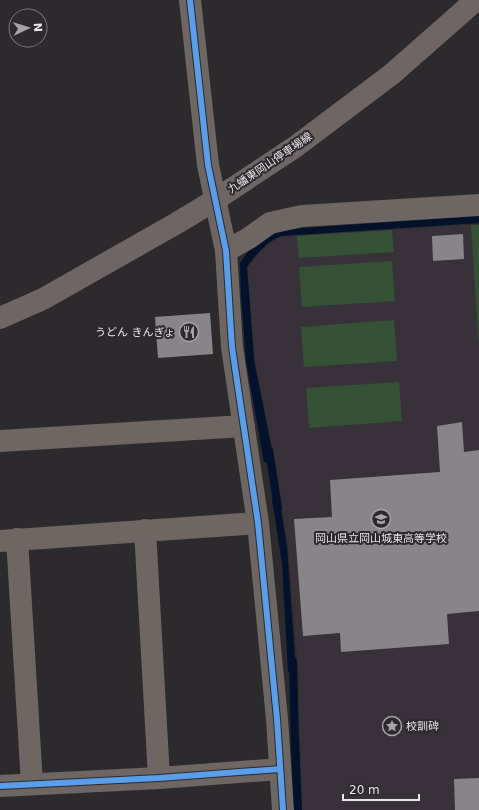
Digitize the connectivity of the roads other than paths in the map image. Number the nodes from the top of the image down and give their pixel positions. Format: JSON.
{"nodes":[{"id":1,"x":190,"y":0,"type":"edge"},
{"id":2,"x":476,"y":0,"type":"edge"},
{"id":3,"x":215,"y":200,"type":"junction"},
{"id":4,"x":479,"y":205,"type":"edge"},
{"id":5,"x":226,"y":251,"type":"junction"},
{"id":6,"x":0,"y":318,"type":"edge"},
{"id":7,"x":244,"y":426,"type":"junction"},
{"id":8,"x":0,"y":441,"type":"edge"},
{"id":9,"x":258,"y":523,"type":"junction"},
{"id":10,"x":145,"y":530,"type":"junction"},
{"id":11,"x":9,"y":540,"type":"edge"},
{"id":12,"x":280,"y":769,"type":"junction"},
{"id":13,"x":158,"y":778,"type":"junction"},
{"id":14,"x":32,"y":784,"type":"junction"},
{"id":15,"x":0,"y":786,"type":"edge"},
{"id":16,"x":282,"y":810,"type":"edge"}],
"edges":[{"from":1,"to":3,"type":"street"},
{"from":2,"to":3,"type":"main road","name":"九蟠東岡山停車場線"},
{"from":3,"to":5,"type":"street"},
{"from":3,"to":6,"type":"main road","name":"九蟠東岡山停車場線"},
{"from":4,"to":5,"type":"street"},
{"from":5,"to":7,"type":"street"},
{"from":7,"to":8,"type":"street"},
{"from":7,"to":9,"type":"street"},
{"from":9,"to":10,"type":"street"},
{"from":9,"to":12,"type":"street"},
{"from":10,"to":11,"type":"street"},
{"from":10,"to":13,"type":"street"},
{"from":11,"to":14,"type":"street"},
{"from":12,"to":13,"type":"street"},
{"from":12,"to":16,"type":"street"},
{"from":13,"to":14,"type":"street"},
{"from":14,"to":15,"type":"street"}]}
